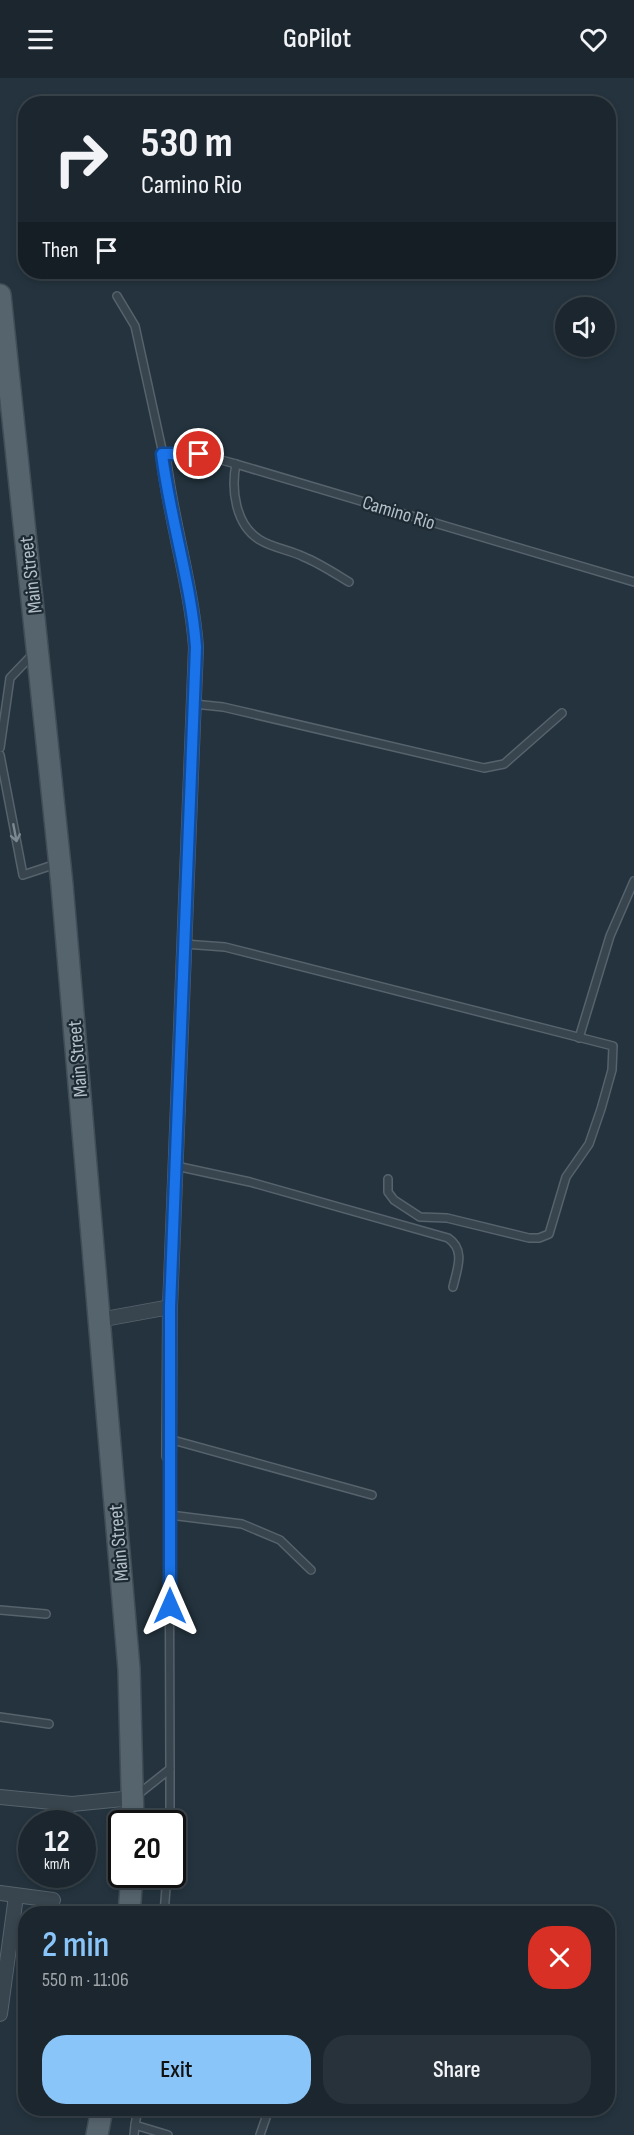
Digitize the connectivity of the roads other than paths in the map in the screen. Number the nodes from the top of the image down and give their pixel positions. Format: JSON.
{"nodes":[{"id":1,"x":0,"y":295,"type":"edge"},
{"id":2,"x":117,"y":296,"type":"dead end"},
{"id":3,"x":162,"y":454,"type":"junction"},
{"id":4,"x":236,"y":464,"type":"junction"},
{"id":5,"x":349,"y":582,"type":"dead end"},
{"id":6,"x":634,"y":582,"type":"edge"},
{"id":7,"x":38,"y":649,"type":"junction"},
{"id":8,"x":194,"y":704,"type":"junction"},
{"id":9,"x":562,"y":713,"type":"dead end"},
{"id":10,"x":0,"y":748,"type":"edge"},
{"id":11,"x":0,"y":755,"type":"edge"},
{"id":12,"x":59,"y":863,"type":"junction"},
{"id":13,"x":634,"y":881,"type":"edge"},
{"id":14,"x":184,"y":944,"type":"junction"},
{"id":15,"x":579,"y":1038,"type":"junction"},
{"id":16,"x":176,"y":1166,"type":"junction"},
{"id":17,"x":387,"y":1179,"type":"dead end"},
{"id":18,"x":453,"y":1287,"type":"dead end"},
{"id":19,"x":170,"y":1307,"type":"junction"},
{"id":20,"x":99,"y":1320,"type":"junction"},
{"id":21,"x":170,"y":1439,"type":"junction"},
{"id":22,"x":170,"y":1456,"type":"joint"},
{"id":23,"x":372,"y":1495,"type":"dead end"},
{"id":24,"x":170,"y":1515,"type":"junction"},
{"id":25,"x":311,"y":1569,"type":"dead end"},
{"id":26,"x":0,"y":1610,"type":"edge"},
{"id":27,"x":46,"y":1614,"type":"dead end"},
{"id":28,"x":0,"y":1718,"type":"edge"},
{"id":29,"x":49,"y":1724,"type":"dead end"},
{"id":30,"x":170,"y":1769,"type":"junction"},
{"id":31,"x":0,"y":1797,"type":"edge"},
{"id":32,"x":133,"y":1798,"type":"junction"},
{"id":33,"x":133,"y":1810,"type":"edge"},
{"id":34,"x":170,"y":1810,"type":"edge"},
{"id":35,"x":131,"y":1888,"type":"edge"},
{"id":36,"x":166,"y":1888,"type":"edge"},
{"id":37,"x":0,"y":1893,"type":"edge"},
{"id":38,"x":16,"y":1896,"type":"junction"},
{"id":39,"x":53,"y":1900,"type":"dead end"},
{"id":40,"x":130,"y":1906,"type":"edge"},
{"id":41,"x":165,"y":1906,"type":"edge"},
{"id":42,"x":0,"y":2014,"type":"edge"},
{"id":43,"x":101,"y":2116,"type":"edge"},
{"id":44,"x":137,"y":2116,"type":"edge"},
{"id":45,"x":267,"y":2116,"type":"edge"},
{"id":46,"x":135,"y":2125,"type":"junction"},
{"id":47,"x":97,"y":2135,"type":"edge"},
{"id":48,"x":134,"y":2135,"type":"edge"},
{"id":49,"x":168,"y":2135,"type":"edge"},
{"id":50,"x":260,"y":2135,"type":"edge"}],
"edges":[{"from":1,"to":7,"type":"main road","name":"Main Street"},
{"from":2,"to":3,"type":"lane"},
{"from":3,"to":4,"type":"lane","name":"Camino Rio"},
{"from":3,"to":8,"type":"street"},
{"from":4,"to":5,"type":"lane"},
{"from":4,"to":6,"type":"lane","name":"Camino Rio"},
{"from":7,"to":10,"type":"lane"},
{"from":7,"to":12,"type":"main road","name":"Main Street"},
{"from":8,"to":9,"type":"lane"},
{"from":8,"to":14,"type":"street"},
{"from":11,"to":12,"type":"lane","one_way":true},
{"from":12,"to":20,"type":"main road","name":"Main Street"},
{"from":13,"to":15,"type":"lane"},
{"from":14,"to":15,"type":"lane"},
{"from":14,"to":16,"type":"street"},
{"from":15,"to":17,"type":"lane"},
{"from":16,"to":18,"type":"lane"},
{"from":16,"to":19,"type":"street"},
{"from":19,"to":20,"type":"street"},
{"from":19,"to":21,"type":"street"},
{"from":20,"to":32,"type":"main road","name":"Main Street"},
{"from":21,"to":22,"type":"street"},
{"from":21,"to":23,"type":"lane"},
{"from":22,"to":24,"type":"lane"},
{"from":24,"to":25,"type":"lane"},
{"from":24,"to":30,"type":"lane"},
{"from":26,"to":27,"type":"lane"},
{"from":28,"to":29,"type":"lane"},
{"from":30,"to":32,"type":"lane"},
{"from":30,"to":34,"type":"lane"},
{"from":31,"to":32,"type":"street"},
{"from":32,"to":33,"type":"main road","name":"Main Street"},
{"from":35,"to":40,"type":"main road"},
{"from":36,"to":41,"type":"lane"},
{"from":37,"to":38,"type":"street"},
{"from":38,"to":39,"type":"street"},
{"from":38,"to":42,"type":"street"},
{"from":43,"to":47,"type":"main road"},
{"from":44,"to":46,"type":"lane"},
{"from":45,"to":50,"type":"lane"},
{"from":46,"to":48,"type":"lane"},
{"from":46,"to":49,"type":"lane"}]}
